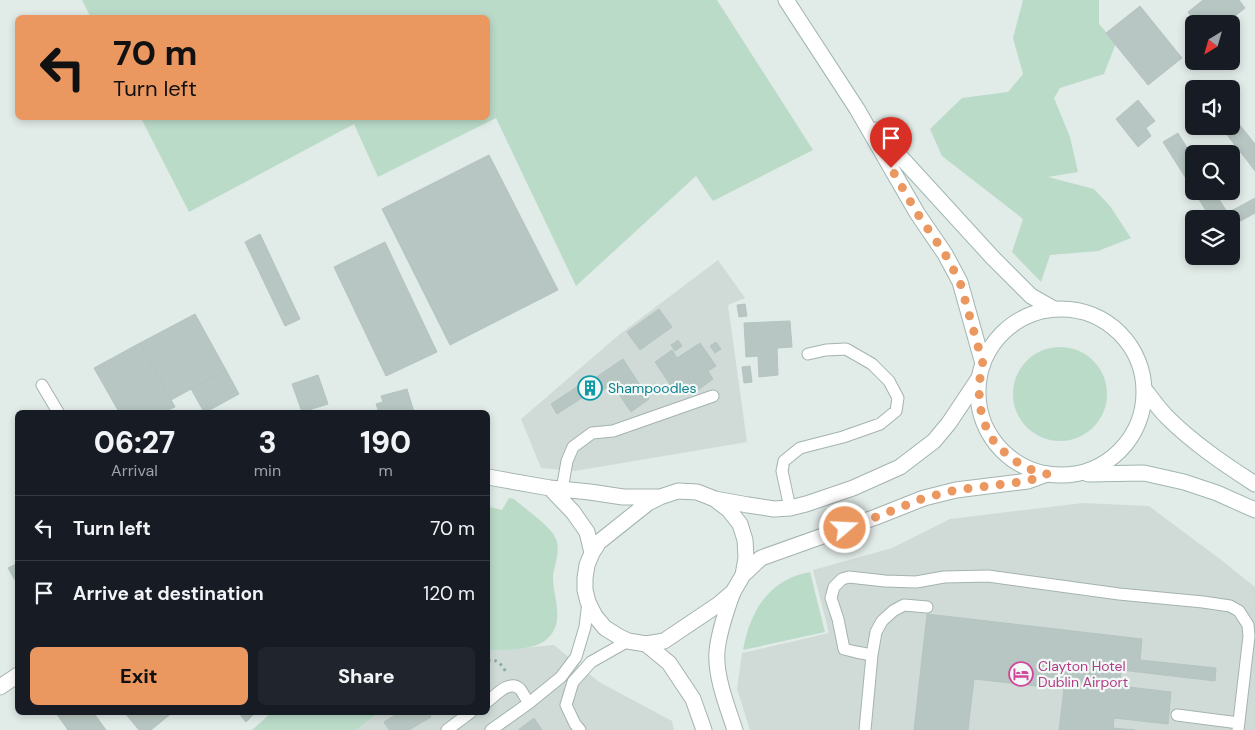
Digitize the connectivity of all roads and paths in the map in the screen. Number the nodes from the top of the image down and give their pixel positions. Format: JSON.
{"nodes":[{"id":1,"x":786,"y":0,"type":"edge"},
{"id":2,"x":857,"y":109,"type":"junction"},
{"id":3,"x":1054,"y":309,"type":"junction"},
{"id":4,"x":808,"y":354,"type":"dead end"},
{"id":5,"x":981,"y":371,"type":"junction"},
{"id":6,"x":42,"y":385,"type":"dead end"},
{"id":7,"x":1145,"y":390,"type":"junction"},
{"id":8,"x":713,"y":396,"type":"dead end"},
{"id":9,"x":57,"y":410,"type":"edge"},
{"id":10,"x":1047,"y":474,"type":"junction"},
{"id":11,"x":1079,"y":474,"type":"junction"},
{"id":12,"x":490,"y":477,"type":"edge"},
{"id":13,"x":1255,"y":484,"type":"edge"},
{"id":14,"x":557,"y":492,"type":"junction"},
{"id":15,"x":660,"y":497,"type":"junction"},
{"id":16,"x":715,"y":499,"type":"junction"},
{"id":17,"x":790,"y":508,"type":"junction"},
{"id":18,"x":1255,"y":510,"type":"edge"},
{"id":19,"x":592,"y":553,"type":"junction"},
{"id":20,"x":743,"y":575,"type":"junction"},
{"id":21,"x":733,"y":592,"type":"junction"},
{"id":22,"x":588,"y":602,"type":"junction"},
{"id":23,"x":927,"y":607,"type":"dead end"},
{"id":24,"x":628,"y":641,"type":"junction"},
{"id":25,"x":646,"y":644,"type":"junction"},
{"id":26,"x":872,"y":655,"type":"junction"},
{"id":27,"x":490,"y":661,"type":"edge"},
{"id":28,"x":15,"y":677,"type":"edge"},
{"id":29,"x":514,"y":685,"type":"junction"},
{"id":30,"x":0,"y":687,"type":"edge"},
{"id":31,"x":490,"y":700,"type":"edge"},
{"id":32,"x":529,"y":703,"type":"junction"},
{"id":33,"x":1177,"y":714,"type":"dead end"},
{"id":34,"x":467,"y":715,"type":"edge"},
{"id":35,"x":1238,"y":726,"type":"edge"},
{"id":36,"x":574,"y":728,"type":"edge"},
{"id":37,"x":447,"y":730,"type":"edge"},
{"id":38,"x":492,"y":730,"type":"edge"},
{"id":39,"x":704,"y":730,"type":"edge"},
{"id":40,"x":735,"y":730,"type":"edge"},
{"id":41,"x":865,"y":730,"type":"edge"}],
"edges":[{"from":1,"to":2,"type":"street"},
{"from":2,"to":3,"type":"street"},
{"from":2,"to":5,"type":"street"},
{"from":3,"to":5,"type":"street"},
{"from":3,"to":7,"type":"street"},
{"from":4,"to":17,"type":"lane"},
{"from":5,"to":10,"type":"street"},
{"from":5,"to":17,"type":"street"},
{"from":6,"to":9,"type":"lane"},
{"from":7,"to":11,"type":"street"},
{"from":7,"to":13,"type":"street"},
{"from":8,"to":14,"type":"lane"},
{"from":10,"to":11,"type":"street"},
{"from":10,"to":20,"type":"street"},
{"from":11,"to":18,"type":"street"},
{"from":12,"to":14,"type":"street"},
{"from":14,"to":15,"type":"street"},
{"from":14,"to":19,"type":"street"},
{"from":15,"to":16,"type":"street"},
{"from":15,"to":19,"type":"street"},
{"from":16,"to":17,"type":"street"},
{"from":16,"to":20,"type":"street"},
{"from":19,"to":22,"type":"street"},
{"from":20,"to":21,"type":"street"},
{"from":21,"to":25,"type":"street"},
{"from":21,"to":40,"type":"street"},
{"from":22,"to":24,"type":"street"},
{"from":22,"to":32,"type":"lane"},
{"from":23,"to":26,"type":"lane"},
{"from":24,"to":25,"type":"street"},
{"from":24,"to":36,"type":"lane"},
{"from":25,"to":39,"type":"street"},
{"from":26,"to":35,"type":"lane"},
{"from":26,"to":41,"type":"lane"},
{"from":27,"to":29,"type":"path"},
{"from":28,"to":30,"type":"street"},
{"from":29,"to":31,"type":"lane"},
{"from":29,"to":32,"type":"lane"},
{"from":32,"to":38,"type":"lane"},
{"from":33,"to":35,"type":"lane"},
{"from":34,"to":37,"type":"lane"}]}
